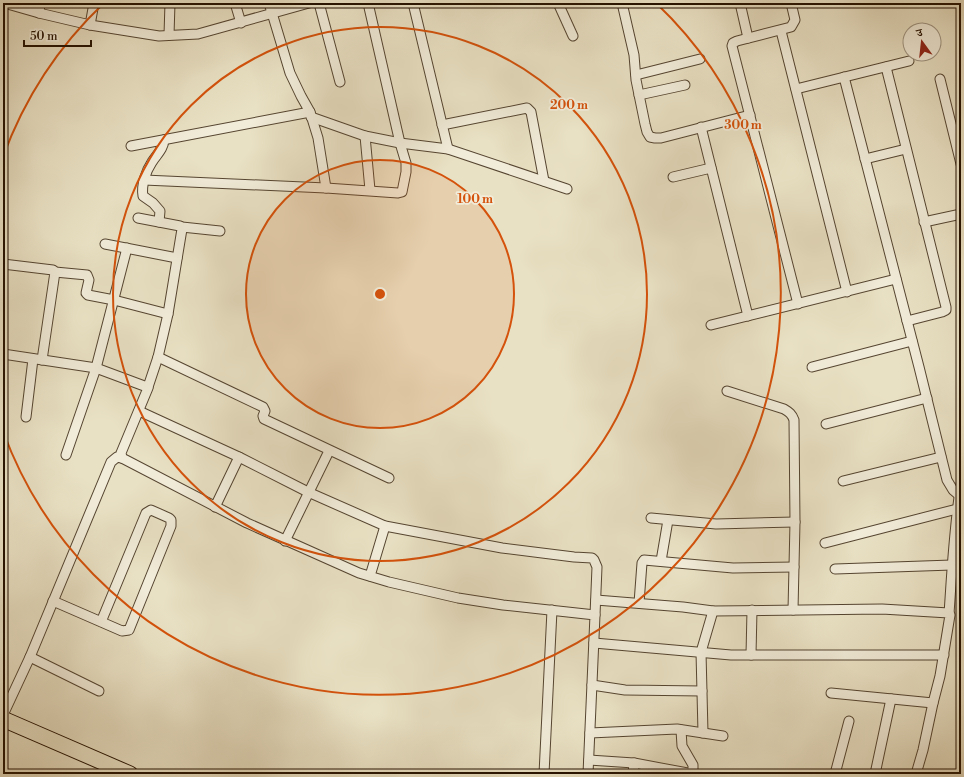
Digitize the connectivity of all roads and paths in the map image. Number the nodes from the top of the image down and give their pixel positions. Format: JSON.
{"nodes":[{"id":1,"x":4,"y":3,"type":"edge"},
{"id":2,"x":40,"y":3,"type":"edge"},
{"id":3,"x":94,"y":3,"type":"edge"},
{"id":4,"x":170,"y":3,"type":"edge"},
{"id":5,"x":235,"y":3,"type":"edge"},
{"id":6,"x":269,"y":3,"type":"edge"},
{"id":7,"x":309,"y":3,"type":"edge"},
{"id":8,"x":319,"y":3,"type":"edge"},
{"id":9,"x":368,"y":3,"type":"edge"},
{"id":10,"x":413,"y":3,"type":"edge"},
{"id":11,"x":558,"y":3,"type":"edge"},
{"id":12,"x":622,"y":3,"type":"edge"},
{"id":13,"x":740,"y":3,"type":"edge"},
{"id":14,"x":791,"y":3,"type":"edge"},
{"id":15,"x":298,"y":4,"type":"edge"},
{"id":16,"x":38,"y":13,"type":"junction"},
{"id":17,"x":273,"y":13,"type":"junction"},
{"id":18,"x":240,"y":23,"type":"junction"},
{"id":19,"x":90,"y":26,"type":"junction"},
{"id":20,"x":781,"y":31,"type":"junction"},
{"id":21,"x":169,"y":35,"type":"junction"},
{"id":22,"x":574,"y":36,"type":"dead end"},
{"id":23,"x":748,"y":38,"type":"junction"},
{"id":24,"x":700,"y":59,"type":"dead end"},
{"id":25,"x":904,"y":62,"type":"edge"},
{"id":26,"x":886,"y":66,"type":"junction"},
{"id":27,"x":636,"y":74,"type":"junction"},
{"id":28,"x":844,"y":77,"type":"junction"},
{"id":29,"x":940,"y":79,"type":"dead end"},
{"id":30,"x":340,"y":82,"type":"dead end"},
{"id":31,"x":685,"y":85,"type":"dead end"},
{"id":32,"x":796,"y":89,"type":"junction"},
{"id":33,"x":639,"y":95,"type":"junction"},
{"id":34,"x":310,"y":114,"type":"junction"},
{"id":35,"x":750,"y":115,"type":"junction"},
{"id":36,"x":442,"y":125,"type":"junction"},
{"id":37,"x":701,"y":128,"type":"junction"},
{"id":38,"x":365,"y":136,"type":"junction"},
{"id":39,"x":164,"y":140,"type":"junction"},
{"id":40,"x":400,"y":143,"type":"junction"},
{"id":41,"x":131,"y":146,"type":"dead end"},
{"id":42,"x":448,"y":149,"type":"junction"},
{"id":43,"x":906,"y":149,"type":"junction"},
{"id":44,"x":865,"y":159,"type":"junction"},
{"id":45,"x":961,"y":164,"type":"edge"},
{"id":46,"x":711,"y":168,"type":"junction"},
{"id":47,"x":673,"y":177,"type":"dead end"},
{"id":48,"x":144,"y":180,"type":"junction"},
{"id":49,"x":544,"y":181,"type":"junction"},
{"id":50,"x":326,"y":188,"type":"junction"},
{"id":51,"x":567,"y":189,"type":"dead end"},
{"id":52,"x":370,"y":190,"type":"junction"},
{"id":53,"x":961,"y":214,"type":"edge"},
{"id":54,"x":138,"y":218,"type":"dead end"},
{"id":55,"x":159,"y":222,"type":"junction"},
{"id":56,"x":924,"y":222,"type":"junction"},
{"id":57,"x":182,"y":227,"type":"junction"},
{"id":58,"x":220,"y":231,"type":"dead end"},
{"id":59,"x":105,"y":244,"type":"dead end"},
{"id":60,"x":127,"y":248,"type":"junction"},
{"id":61,"x":177,"y":258,"type":"junction"},
{"id":62,"x":3,"y":264,"type":"edge"},
{"id":63,"x":55,"y":272,"type":"junction"},
{"id":64,"x":896,"y":279,"type":"junction"},
{"id":65,"x":847,"y":292,"type":"junction"},
{"id":66,"x":114,"y":300,"type":"junction"},
{"id":67,"x":798,"y":304,"type":"junction"},
{"id":68,"x":168,"y":314,"type":"junction"},
{"id":69,"x":748,"y":316,"type":"junction"},
{"id":70,"x":907,"y":321,"type":"junction"},
{"id":71,"x":711,"y":325,"type":"dead end"},
{"id":72,"x":912,"y":341,"type":"junction"},
{"id":73,"x":3,"y":354,"type":"edge"},
{"id":74,"x":158,"y":357,"type":"junction"},
{"id":75,"x":37,"y":360,"type":"junction"},
{"id":76,"x":812,"y":367,"type":"dead end"},
{"id":77,"x":96,"y":368,"type":"junction"},
{"id":78,"x":148,"y":387,"type":"junction"},
{"id":79,"x":727,"y":391,"type":"dead end"},
{"id":80,"x":926,"y":398,"type":"junction"},
{"id":81,"x":139,"y":411,"type":"junction"},
{"id":82,"x":26,"y":417,"type":"dead end"},
{"id":83,"x":826,"y":424,"type":"dead end"},
{"id":84,"x":328,"y":451,"type":"junction"},
{"id":85,"x":66,"y":455,"type":"dead end"},
{"id":86,"x":239,"y":457,"type":"junction"},
{"id":87,"x":941,"y":457,"type":"junction"},
{"id":88,"x":122,"y":458,"type":"junction"},
{"id":89,"x":389,"y":478,"type":"dead end"},
{"id":90,"x":843,"y":481,"type":"dead end"},
{"id":91,"x":961,"y":484,"type":"edge"},
{"id":92,"x":308,"y":492,"type":"junction"},
{"id":93,"x":959,"y":495,"type":"junction"},
{"id":94,"x":215,"y":507,"type":"junction"},
{"id":95,"x":957,"y":510,"type":"junction"},
{"id":96,"x":651,"y":518,"type":"dead end"},
{"id":97,"x":668,"y":520,"type":"junction"},
{"id":98,"x":795,"y":522,"type":"junction"},
{"id":99,"x":385,"y":526,"type":"junction"},
{"id":100,"x":285,"y":541,"type":"junction"},
{"id":101,"x":825,"y":542,"type":"dead end"},
{"id":102,"x":661,"y":561,"type":"junction"},
{"id":103,"x":952,"y":565,"type":"junction"},
{"id":104,"x":794,"y":566,"type":"junction"},
{"id":105,"x":835,"y":569,"type":"dead end"},
{"id":106,"x":370,"y":576,"type":"junction"},
{"id":107,"x":596,"y":600,"type":"junction"},
{"id":108,"x":53,"y":601,"type":"junction"},
{"id":109,"x":639,"y":603,"type":"junction"},
{"id":110,"x":552,"y":610,"type":"junction"},
{"id":111,"x":752,"y":610,"type":"junction"},
{"id":112,"x":793,"y":610,"type":"junction"},
{"id":113,"x":713,"y":611,"type":"junction"},
{"id":114,"x":595,"y":614,"type":"junction"},
{"id":115,"x":949,"y":614,"type":"junction"},
{"id":116,"x":101,"y":622,"type":"junction"},
{"id":117,"x":594,"y":643,"type":"junction"},
{"id":118,"x":701,"y":652,"type":"junction"},
{"id":119,"x":751,"y":655,"type":"junction"},
{"id":120,"x":944,"y":655,"type":"junction"},
{"id":121,"x":30,"y":657,"type":"junction"},
{"id":122,"x":592,"y":685,"type":"junction"},
{"id":123,"x":99,"y":690,"type":"dead end"},
{"id":124,"x":702,"y":692,"type":"junction"},
{"id":125,"x":831,"y":693,"type":"dead end"},
{"id":126,"x":891,"y":699,"type":"junction"},
{"id":127,"x":933,"y":703,"type":"junction"},
{"id":128,"x":3,"y":715,"type":"edge"},
{"id":129,"x":3,"y":719,"type":"edge"},
{"id":130,"x":849,"y":722,"type":"dead end"},
{"id":131,"x":3,"y":730,"type":"edge"},
{"id":132,"x":682,"y":730,"type":"junction"},
{"id":133,"x":590,"y":733,"type":"junction"},
{"id":134,"x":703,"y":733,"type":"junction"},
{"id":135,"x":723,"y":736,"type":"dead end"},
{"id":136,"x":589,"y":760,"type":"junction"},
{"id":137,"x":634,"y":763,"type":"junction"},
{"id":138,"x":127,"y":773,"type":"edge"},
{"id":139,"x":104,"y":774,"type":"edge"},
{"id":140,"x":544,"y":774,"type":"edge"},
{"id":141,"x":588,"y":774,"type":"edge"},
{"id":142,"x":633,"y":774,"type":"edge"},
{"id":143,"x":693,"y":774,"type":"edge"},
{"id":144,"x":835,"y":774,"type":"edge"},
{"id":145,"x":875,"y":774,"type":"edge"},
{"id":146,"x":916,"y":774,"type":"edge"}],
"edges":[{"from":1,"to":16,"type":"street"},
{"from":2,"to":16,"type":"street"},
{"from":3,"to":19,"type":"street"},
{"from":4,"to":21,"type":"street"},
{"from":5,"to":18,"type":"street"},
{"from":6,"to":17,"type":"street"},
{"from":7,"to":15,"type":"street"},
{"from":8,"to":30,"type":"street"},
{"from":9,"to":40,"type":"street"},
{"from":10,"to":36,"type":"street"},
{"from":11,"to":22,"type":"street"},
{"from":12,"to":27,"type":"street"},
{"from":13,"to":23,"type":"street"},
{"from":14,"to":20,"type":"street"},
{"from":15,"to":17,"type":"street"},
{"from":16,"to":19,"type":"street"},
{"from":17,"to":18,"type":"street"},
{"from":17,"to":34,"type":"street"},
{"from":18,"to":21,"type":"street"},
{"from":19,"to":21,"type":"street"},
{"from":20,"to":23,"type":"street"},
{"from":20,"to":32,"type":"street"},
{"from":23,"to":35,"type":"street"},
{"from":24,"to":27,"type":"street"},
{"from":25,"to":26,"type":"street"},
{"from":26,"to":28,"type":"street"},
{"from":26,"to":43,"type":"street"},
{"from":27,"to":33,"type":"street"},
{"from":28,"to":32,"type":"street"},
{"from":28,"to":44,"type":"street"},
{"from":29,"to":45,"type":"street"},
{"from":31,"to":33,"type":"street"},
{"from":32,"to":65,"type":"street"},
{"from":33,"to":37,"type":"street"},
{"from":34,"to":38,"type":"street"},
{"from":34,"to":39,"type":"street"},
{"from":34,"to":50,"type":"street"},
{"from":35,"to":37,"type":"street"},
{"from":35,"to":67,"type":"street"},
{"from":36,"to":42,"type":"street"},
{"from":36,"to":49,"type":"street"},
{"from":37,"to":46,"type":"street"},
{"from":38,"to":40,"type":"street"},
{"from":38,"to":52,"type":"street"},
{"from":39,"to":41,"type":"street"},
{"from":39,"to":48,"type":"street"},
{"from":40,"to":42,"type":"street"},
{"from":40,"to":52,"type":"street"},
{"from":42,"to":49,"type":"street"},
{"from":43,"to":44,"type":"street"},
{"from":43,"to":56,"type":"street"},
{"from":44,"to":64,"type":"street"},
{"from":46,"to":47,"type":"street"},
{"from":46,"to":69,"type":"street"},
{"from":48,"to":50,"type":"street"},
{"from":48,"to":55,"type":"street"},
{"from":49,"to":51,"type":"street"},
{"from":50,"to":52,"type":"street"},
{"from":53,"to":56,"type":"street"},
{"from":54,"to":55,"type":"street"},
{"from":55,"to":57,"type":"street"},
{"from":56,"to":70,"type":"street"},
{"from":57,"to":58,"type":"street"},
{"from":57,"to":61,"type":"street"},
{"from":59,"to":60,"type":"street"},
{"from":60,"to":61,"type":"street"},
{"from":60,"to":66,"type":"street"},
{"from":61,"to":68,"type":"street"},
{"from":62,"to":63,"type":"street"},
{"from":63,"to":66,"type":"street"},
{"from":63,"to":75,"type":"street"},
{"from":64,"to":65,"type":"street"},
{"from":64,"to":70,"type":"street"},
{"from":65,"to":67,"type":"street"},
{"from":66,"to":68,"type":"street"},
{"from":66,"to":77,"type":"street"},
{"from":67,"to":69,"type":"street"},
{"from":68,"to":74,"type":"street"},
{"from":69,"to":71,"type":"street"},
{"from":70,"to":72,"type":"street"},
{"from":72,"to":76,"type":"street"},
{"from":72,"to":80,"type":"street"},
{"from":73,"to":75,"type":"street"},
{"from":74,"to":78,"type":"street"},
{"from":74,"to":84,"type":"street"},
{"from":75,"to":77,"type":"street"},
{"from":75,"to":82,"type":"street"},
{"from":77,"to":78,"type":"street"},
{"from":77,"to":85,"type":"street"},
{"from":78,"to":81,"type":"street"},
{"from":79,"to":98,"type":"street"},
{"from":80,"to":83,"type":"street"},
{"from":80,"to":87,"type":"street"},
{"from":81,"to":86,"type":"street"},
{"from":81,"to":88,"type":"street"},
{"from":84,"to":89,"type":"street"},
{"from":84,"to":92,"type":"street"},
{"from":86,"to":92,"type":"street"},
{"from":86,"to":94,"type":"street"},
{"from":87,"to":90,"type":"street"},
{"from":87,"to":93,"type":"street"},
{"from":88,"to":94,"type":"street"},
{"from":88,"to":108,"type":"street"},
{"from":91,"to":93,"type":"street"},
{"from":92,"to":99,"type":"street"},
{"from":92,"to":100,"type":"street"},
{"from":93,"to":95,"type":"street"},
{"from":94,"to":100,"type":"street"},
{"from":95,"to":101,"type":"street"},
{"from":95,"to":103,"type":"street"},
{"from":96,"to":97,"type":"street"},
{"from":97,"to":98,"type":"street"},
{"from":97,"to":102,"type":"street"},
{"from":98,"to":104,"type":"street"},
{"from":99,"to":106,"type":"street"},
{"from":99,"to":107,"type":"street"},
{"from":100,"to":106,"type":"street"},
{"from":102,"to":104,"type":"street"},
{"from":102,"to":109,"type":"street"},
{"from":103,"to":105,"type":"street"},
{"from":103,"to":115,"type":"street"},
{"from":104,"to":112,"type":"street"},
{"from":106,"to":110,"type":"street"},
{"from":107,"to":109,"type":"street"},
{"from":107,"to":114,"type":"street"},
{"from":108,"to":116,"type":"street"},
{"from":108,"to":121,"type":"street"},
{"from":109,"to":113,"type":"street"},
{"from":110,"to":114,"type":"street"},
{"from":110,"to":140,"type":"street"},
{"from":111,"to":112,"type":"street"},
{"from":111,"to":113,"type":"street"},
{"from":111,"to":119,"type":"street"},
{"from":112,"to":115,"type":"street"},
{"from":113,"to":118,"type":"street"},
{"from":114,"to":117,"type":"street"},
{"from":115,"to":120,"type":"street"},
{"from":116,"to":116,"type":"street"},
{"from":117,"to":118,"type":"street"},
{"from":117,"to":122,"type":"street"},
{"from":118,"to":119,"type":"street"},
{"from":118,"to":124,"type":"street"},
{"from":119,"to":120,"type":"street"},
{"from":120,"to":127,"type":"street"},
{"from":121,"to":123,"type":"street"},
{"from":121,"to":128,"type":"street"},
{"from":122,"to":124,"type":"street"},
{"from":122,"to":133,"type":"street"},
{"from":124,"to":134,"type":"street"},
{"from":125,"to":126,"type":"street"},
{"from":126,"to":127,"type":"street"},
{"from":126,"to":145,"type":"street"},
{"from":127,"to":146,"type":"street"},
{"from":129,"to":138,"type":"highway"},
{"from":130,"to":144,"type":"street"},
{"from":131,"to":139,"type":"highway"},
{"from":132,"to":133,"type":"street"},
{"from":132,"to":134,"type":"street"},
{"from":132,"to":143,"type":"street"},
{"from":133,"to":136,"type":"street"},
{"from":134,"to":135,"type":"street"},
{"from":136,"to":137,"type":"street"},
{"from":136,"to":141,"type":"street"},
{"from":137,"to":142,"type":"street"},
{"from":137,"to":143,"type":"street"}]}
